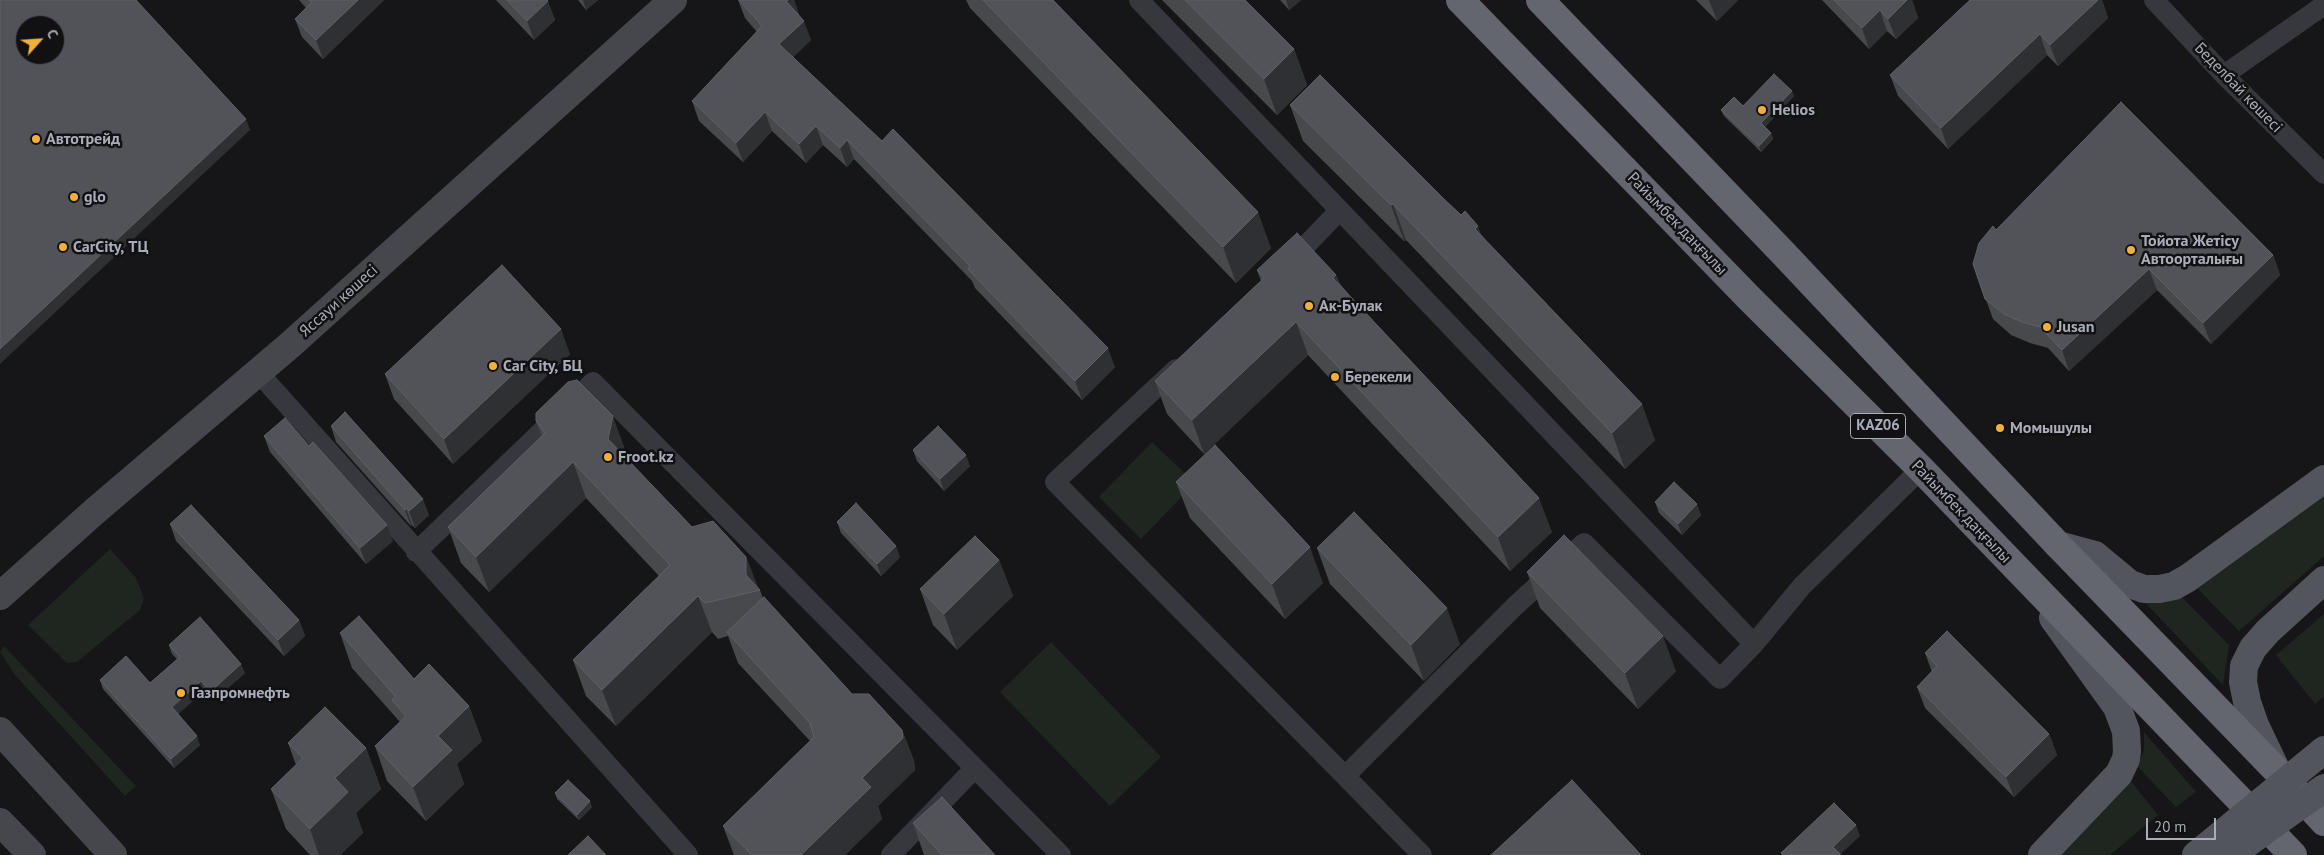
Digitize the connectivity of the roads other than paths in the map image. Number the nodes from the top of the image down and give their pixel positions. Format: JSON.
{"nodes":[{"id":1,"x":673,"y":0,"type":"edge"},
{"id":2,"x":1139,"y":0,"type":"edge"},
{"id":3,"x":1460,"y":0,"type":"edge"},
{"id":4,"x":1540,"y":0,"type":"edge"},
{"id":5,"x":2154,"y":0,"type":"edge"},
{"id":6,"x":2324,"y":5,"type":"edge"},
{"id":7,"x":2224,"y":75,"type":"junction"},
{"id":8,"x":2324,"y":174,"type":"edge"},
{"id":9,"x":1339,"y":211,"type":"junction"},
{"id":10,"x":1275,"y":276,"type":"edge"},
{"id":11,"x":1190,"y":356,"type":"edge"},
{"id":12,"x":258,"y":372,"type":"junction"},
{"id":13,"x":1921,"y":469,"type":"junction"},
{"id":14,"x":2324,"y":479,"type":"edge"},
{"id":15,"x":2058,"y":545,"type":"junction"},
{"id":16,"x":416,"y":552,"type":"junction"},
{"id":17,"x":2024,"y":578,"type":"junction"},
{"id":18,"x":2324,"y":580,"type":"edge"},
{"id":19,"x":0,"y":596,"type":"edge"},
{"id":20,"x":1754,"y":644,"type":"junction"},
{"id":21,"x":0,"y":731,"type":"edge"},
{"id":22,"x":2324,"y":750,"type":"edge"},
{"id":23,"x":2190,"y":751,"type":"junction"},
{"id":24,"x":975,"y":768,"type":"junction"},
{"id":25,"x":2277,"y":770,"type":"junction"},
{"id":26,"x":1345,"y":776,"type":"junction"},
{"id":27,"x":2324,"y":788,"type":"edge"},
{"id":28,"x":0,"y":822,"type":"edge"},
{"id":29,"x":2324,"y":822,"type":"edge"},
{"id":30,"x":32,"y":855,"type":"edge"},
{"id":31,"x":113,"y":855,"type":"edge"},
{"id":32,"x":688,"y":855,"type":"edge"},
{"id":33,"x":892,"y":855,"type":"edge"},
{"id":34,"x":1061,"y":855,"type":"edge"},
{"id":35,"x":1422,"y":855,"type":"edge"},
{"id":36,"x":2042,"y":855,"type":"edge"},
{"id":37,"x":2196,"y":855,"type":"edge"},
{"id":38,"x":2231,"y":855,"type":"edge"},
{"id":39,"x":2276,"y":855,"type":"edge"},
{"id":40,"x":2293,"y":855,"type":"edge"}],
"edges":[{"from":1,"to":12,"type":"main road","name":"Яссауи көшесі"},
{"from":2,"to":9,"type":"street"},
{"from":3,"to":13,"type":"highway","name":"Райымбек даңғылы","number":"KАZ06"},
{"from":4,"to":15,"type":"highway","number":"KАZ06"},
{"from":5,"to":7,"type":"street","name":"Беделбай көшесі"},
{"from":6,"to":7,"type":"street"},
{"from":7,"to":8,"type":"street","name":"Беделбай көшесі"},
{"from":9,"to":10,"type":"street"},
{"from":9,"to":20,"type":"street"},
{"from":11,"to":26,"type":"street"},
{"from":12,"to":16,"type":"street"},
{"from":12,"to":19,"type":"main road","name":"Яссауи көшесі"},
{"from":13,"to":17,"type":"highway","name":"Райымбек даңғылы","number":"KАZ06"},
{"from":13,"to":20,"type":"street"},
{"from":14,"to":15,"type":"main road"},
{"from":15,"to":25,"type":"highway","number":"KАZ06"},
{"from":16,"to":24,"type":"street"},
{"from":16,"to":32,"type":"street"},
{"from":17,"to":23,"type":"highway","name":"Райымбек даңғылы","number":"KАZ06"},
{"from":17,"to":36,"type":"main road"},
{"from":18,"to":25,"type":"main road"},
{"from":20,"to":26,"type":"street"},
{"from":21,"to":31,"type":"main road"},
{"from":22,"to":37,"type":"main road","bridge":true},
{"from":23,"to":39,"type":"main road"},
{"from":23,"to":40,"type":"highway","name":"Райымбек даңғылы","number":"KАZ06"},
{"from":24,"to":33,"type":"street"},
{"from":24,"to":34,"type":"street"},
{"from":25,"to":29,"type":"highway","number":"KАZ06"},
{"from":26,"to":35,"type":"street"},
{"from":27,"to":38,"type":"main road","bridge":true},
{"from":28,"to":30,"type":"main road"}]}
